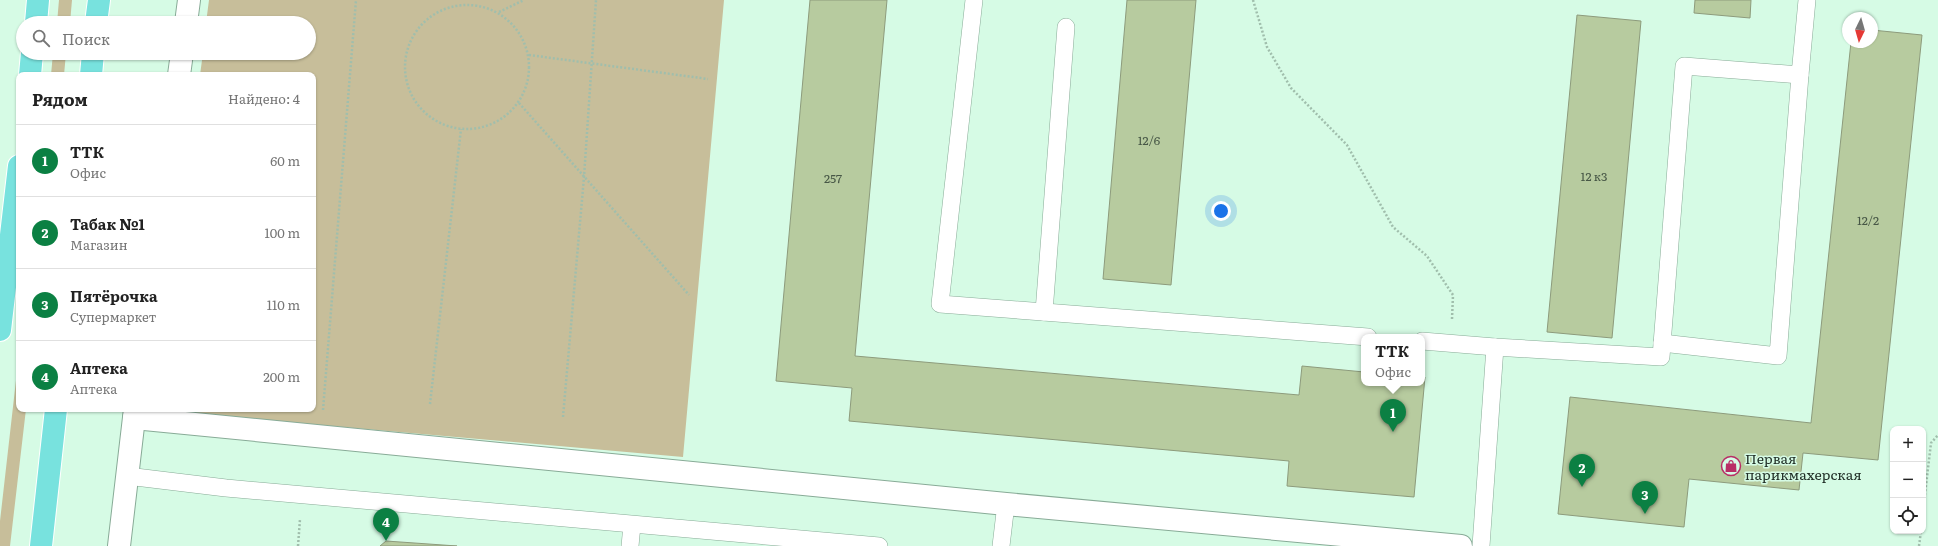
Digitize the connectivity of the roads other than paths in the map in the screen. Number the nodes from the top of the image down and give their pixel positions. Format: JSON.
{"nodes":[{"id":1,"x":38,"y":0,"type":"edge"},
{"id":2,"x":99,"y":0,"type":"edge"},
{"id":3,"x":189,"y":0,"type":"edge"},
{"id":4,"x":974,"y":0,"type":"edge"},
{"id":5,"x":1807,"y":0,"type":"edge"},
{"id":6,"x":37,"y":16,"type":"edge"},
{"id":7,"x":97,"y":16,"type":"edge"},
{"id":8,"x":187,"y":16,"type":"edge"},
{"id":9,"x":1066,"y":27,"type":"dead end"},
{"id":10,"x":31,"y":60,"type":"edge"},
{"id":11,"x":92,"y":60,"type":"edge"},
{"id":12,"x":181,"y":60,"type":"edge"},
{"id":13,"x":30,"y":72,"type":"edge"},
{"id":14,"x":91,"y":72,"type":"edge"},
{"id":15,"x":179,"y":72,"type":"edge"},
{"id":16,"x":1800,"y":75,"type":"junction"},
{"id":17,"x":16,"y":192,"type":"edge"},
{"id":18,"x":1044,"y":312,"type":"junction"},
{"id":19,"x":0,"y":330,"type":"edge"},
{"id":20,"x":1361,"y":336,"type":"edge"},
{"id":21,"x":1425,"y":341,"type":"edge"},
{"id":22,"x":1662,"y":343,"type":"junction"},
{"id":23,"x":1495,"y":347,"type":"junction"},
{"id":24,"x":56,"y":412,"type":"edge"},
{"id":25,"x":135,"y":414,"type":"edge"},
{"id":26,"x":127,"y":476,"type":"junction"},
{"id":27,"x":1006,"y":504,"type":"junction"},
{"id":28,"x":632,"y":525,"type":"junction"},
{"id":29,"x":41,"y":546,"type":"edge"},
{"id":30,"x":119,"y":546,"type":"edge"},
{"id":31,"x":630,"y":546,"type":"edge"},
{"id":32,"x":879,"y":546,"type":"edge"},
{"id":33,"x":1001,"y":546,"type":"edge"},
{"id":34,"x":1461,"y":546,"type":"edge"},
{"id":35,"x":1481,"y":546,"type":"edge"}],
"edges":[{"from":1,"to":6,"type":"main road"},
{"from":2,"to":7,"type":"main road"},
{"from":3,"to":8,"type":"street"},
{"from":4,"to":18,"type":"lane"},
{"from":5,"to":16,"type":"lane"},
{"from":9,"to":18,"type":"lane"},
{"from":10,"to":13,"type":"main road"},
{"from":11,"to":14,"type":"main road"},
{"from":12,"to":15,"type":"street"},
{"from":16,"to":22,"type":"lane"},
{"from":16,"to":22,"type":"lane"},
{"from":17,"to":19,"type":"main road"},
{"from":18,"to":20,"type":"lane"},
{"from":21,"to":23,"type":"lane"},
{"from":22,"to":23,"type":"lane"},
{"from":23,"to":35,"type":"lane"},
{"from":24,"to":29,"type":"main road"},
{"from":25,"to":26,"type":"street"},
{"from":25,"to":27,"type":"street"},
{"from":26,"to":28,"type":"lane"},
{"from":26,"to":30,"type":"street"},
{"from":27,"to":33,"type":"lane"},
{"from":27,"to":34,"type":"street"},
{"from":28,"to":31,"type":"lane"},
{"from":28,"to":32,"type":"lane"}]}
